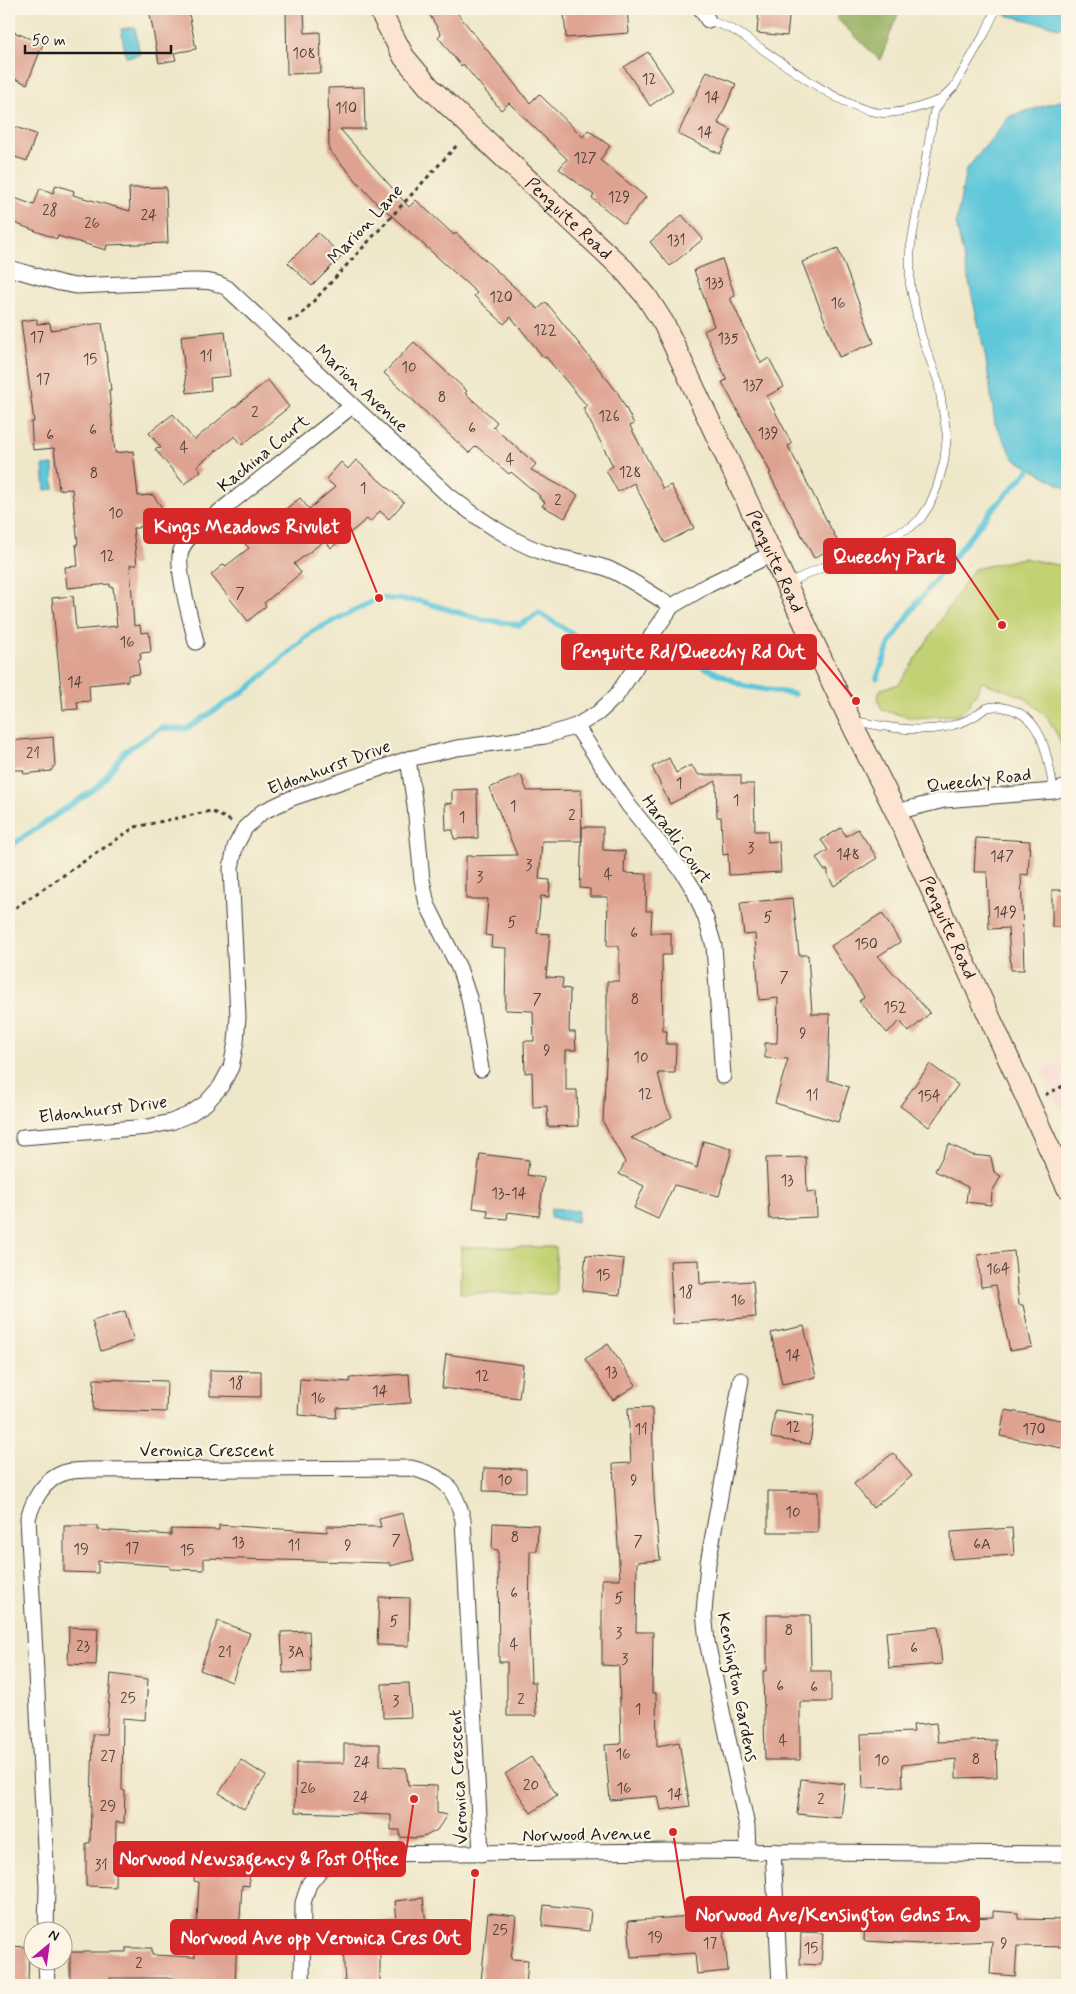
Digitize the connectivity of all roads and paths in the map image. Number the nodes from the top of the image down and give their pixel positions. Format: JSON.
{"nodes":[{"id":1,"x":379,"y":9,"type":"edge"},
{"id":2,"x":996,"y":9,"type":"edge"},
{"id":3,"x":705,"y":14,"type":"edge"},
{"id":4,"x":942,"y":99,"type":"junction"},
{"id":5,"x":472,"y":128,"type":"junction"},
{"id":6,"x":9,"y":268,"type":"edge"},
{"id":7,"x":271,"y":328,"type":"junction"},
{"id":8,"x":352,"y":406,"type":"junction"},
{"id":9,"x":772,"y":554,"type":"junction"},
{"id":10,"x":786,"y":584,"type":"junction"},
{"id":11,"x":672,"y":606,"type":"junction"},
{"id":12,"x":196,"y":642,"type":"dead end"},
{"id":13,"x":850,"y":720,"type":"junction"},
{"id":14,"x":576,"y":726,"type":"junction"},
{"id":15,"x":408,"y":759,"type":"junction"},
{"id":16,"x":1061,"y":789,"type":"edge"},
{"id":17,"x":896,"y":812,"type":"junction"},
{"id":18,"x":245,"y":828,"type":"junction"},
{"id":19,"x":9,"y":912,"type":"edge"},
{"id":20,"x":481,"y":1069,"type":"dead end"},
{"id":21,"x":723,"y":1076,"type":"dead end"},
{"id":22,"x":23,"y":1137,"type":"dead end"},
{"id":23,"x":1067,"y":1187,"type":"edge"},
{"id":24,"x":741,"y":1380,"type":"dead end"},
{"id":25,"x":748,"y":1852,"type":"junction"},
{"id":26,"x":773,"y":1852,"type":"junction"},
{"id":27,"x":481,"y":1854,"type":"junction"},
{"id":28,"x":1067,"y":1854,"type":"edge"},
{"id":29,"x":46,"y":1922,"type":"edge"},
{"id":30,"x":46,"y":1972,"type":"edge"},
{"id":31,"x":47,"y":1985,"type":"edge"},
{"id":32,"x":302,"y":1985,"type":"edge"},
{"id":33,"x":780,"y":1985,"type":"edge"}],
"edges":[{"from":1,"to":5,"type":"street","name":"Penquite Road"},
{"from":2,"to":4,"type":"lane"},
{"from":3,"to":4,"type":"lane"},
{"from":4,"to":10,"type":"lane"},
{"from":5,"to":7,"type":"path","name":"Marion Lane"},
{"from":5,"to":9,"type":"street","name":"Penquite Road"},
{"from":6,"to":7,"type":"street","name":"Marion Avenue"},
{"from":7,"to":8,"type":"street","name":"Marion Avenue"},
{"from":8,"to":11,"type":"street","name":"Marion Avenue"},
{"from":8,"to":12,"type":"street","name":"Kachina Court"},
{"from":9,"to":10,"type":"street","name":"Penquite Road"},
{"from":9,"to":11,"type":"street","name":"Eldonhurst Drive"},
{"from":10,"to":13,"type":"street","name":"Penquite Road"},
{"from":11,"to":14,"type":"street","name":"Eldonhurst Drive"},
{"from":13,"to":16,"type":"lane"},
{"from":13,"to":17,"type":"street","name":"Penquite Road"},
{"from":14,"to":15,"type":"street","name":"Eldonhurst Drive"},
{"from":14,"to":21,"type":"street","name":"Haradli Court"},
{"from":15,"to":18,"type":"street","name":"Eldonhurst Drive"},
{"from":15,"to":20,"type":"street"},
{"from":16,"to":17,"type":"street","name":"Queechy Road"},
{"from":17,"to":23,"type":"street","name":"Penquite Road"},
{"from":18,"to":19,"type":"path"},
{"from":18,"to":22,"type":"street","name":"Eldonhurst Drive"},
{"from":24,"to":25,"type":"street","name":"Kensington Gardens"},
{"from":25,"to":26,"type":"street","name":"Norwood Avenue"},
{"from":25,"to":27,"type":"street","name":"Norwood Avenue"},
{"from":26,"to":28,"type":"street","name":"Norwood Avenue"},
{"from":26,"to":33,"type":"street"},
{"from":27,"to":29,"type":"street","name":"Veronica Crescent"},
{"from":27,"to":32,"type":"street","name":"Norwood Avenue"},
{"from":30,"to":31,"type":"street"}]}
